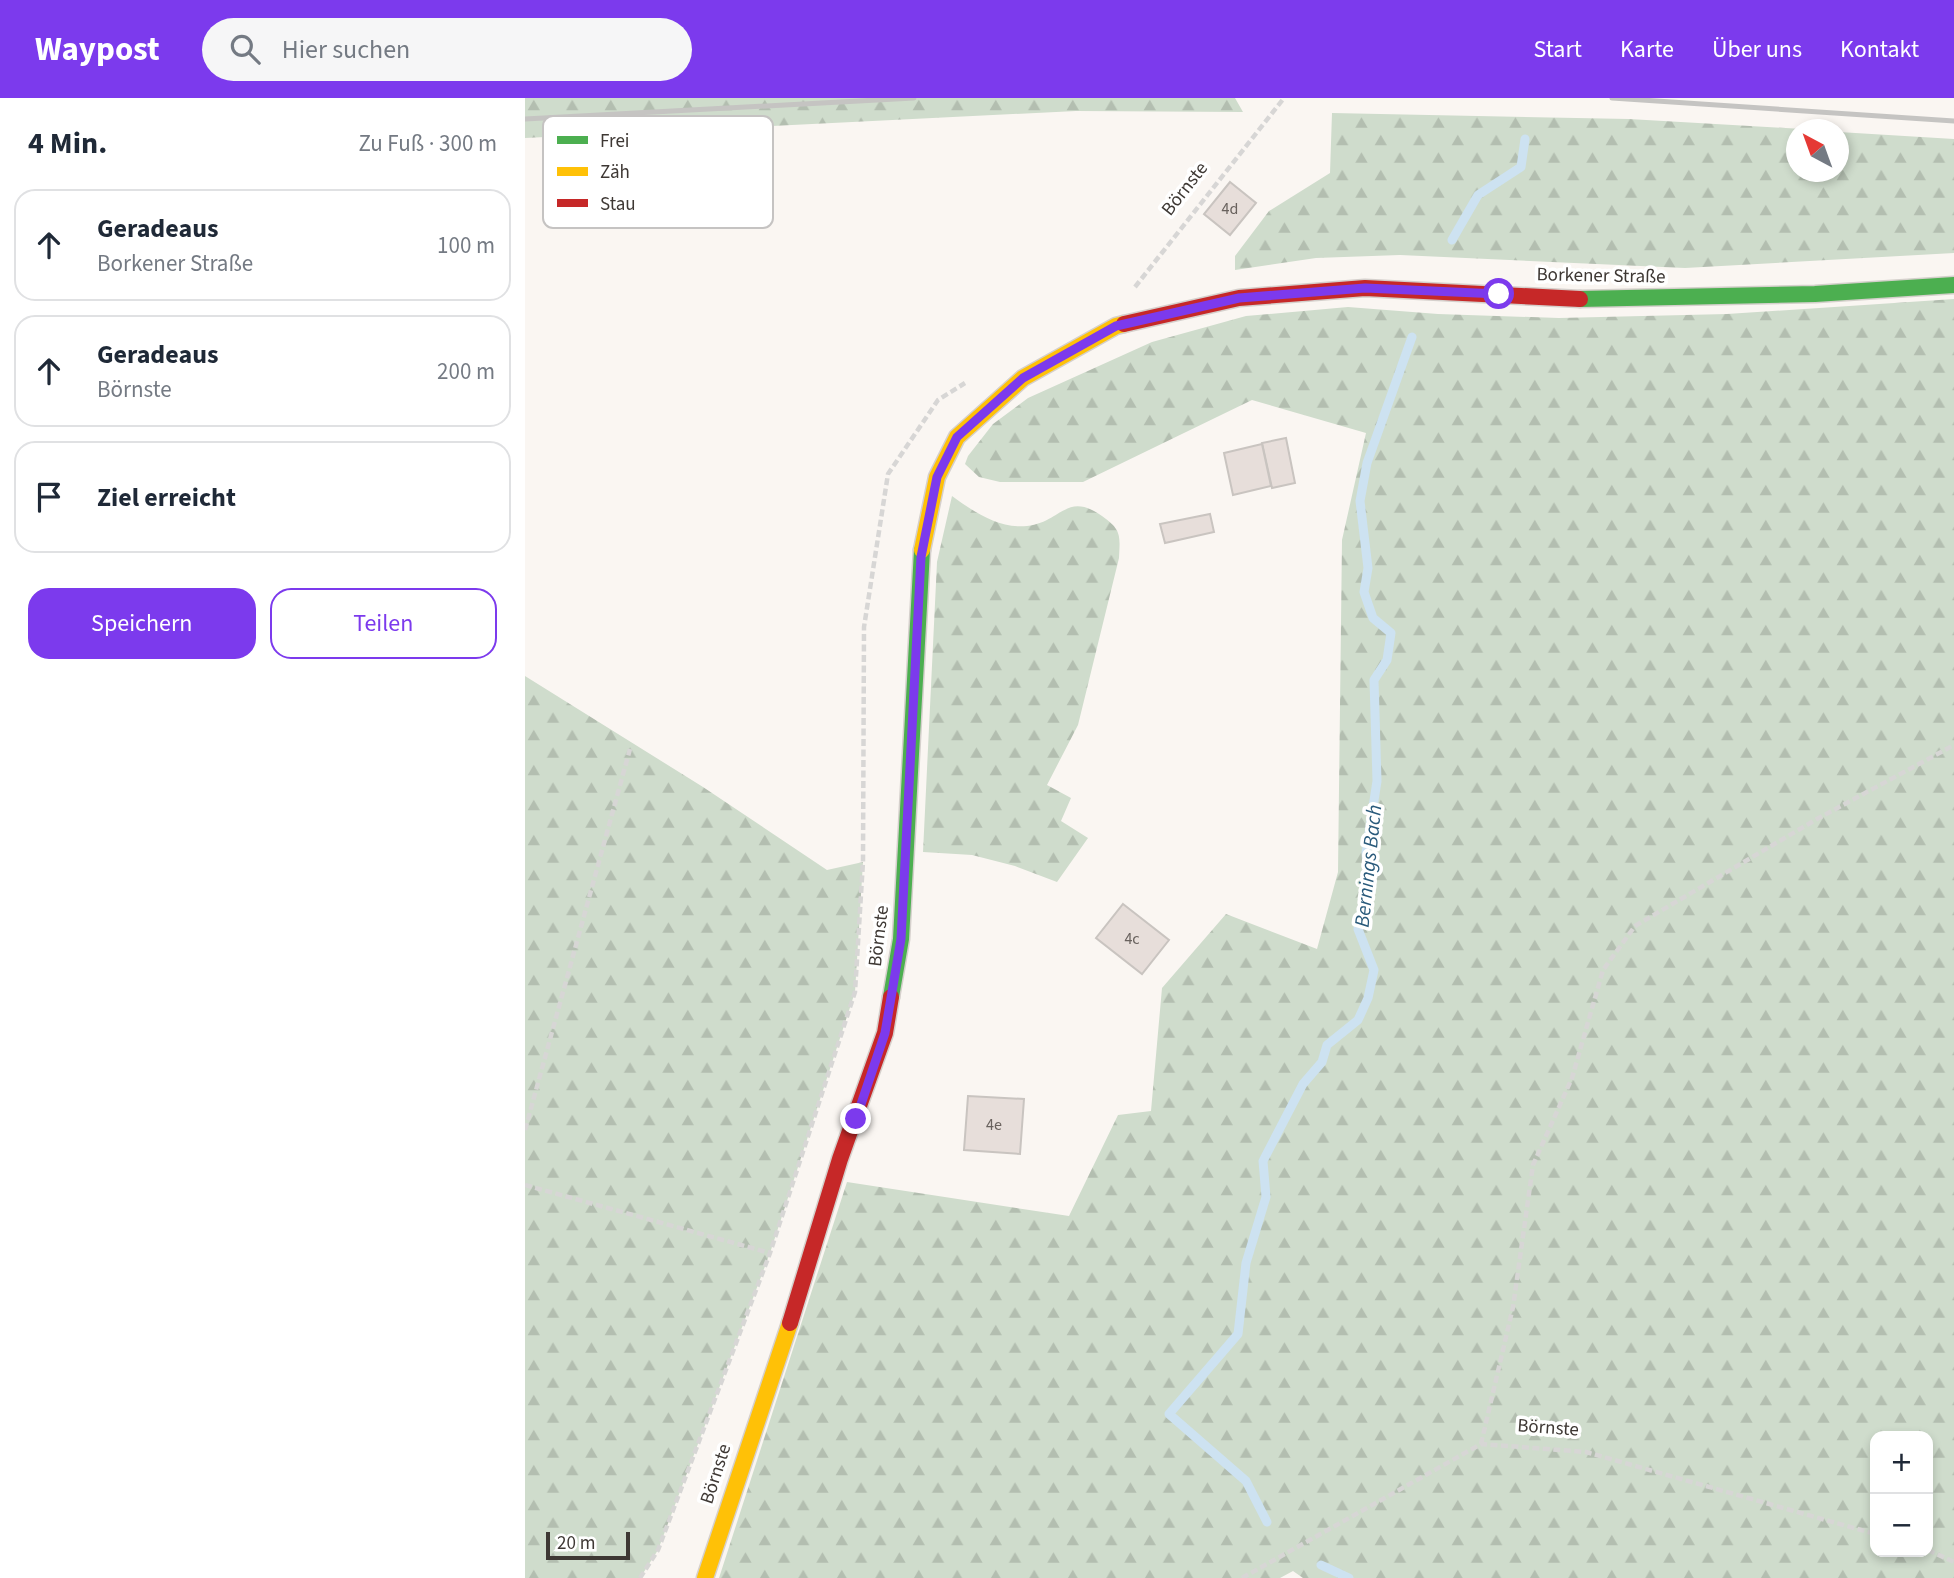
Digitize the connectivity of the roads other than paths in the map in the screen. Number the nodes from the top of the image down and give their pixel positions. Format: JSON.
{"nodes":[{"id":1,"x":1954,"y":285,"type":"edge"},
{"id":2,"x":1086,"y":342,"type":"joint"},
{"id":3,"x":705,"y":1578,"type":"edge"}],
"edges":[{"from":1,"to":2,"type":"street","name":"Borkener Straße"},
{"from":2,"to":3,"type":"street","name":"Börnste"}]}
